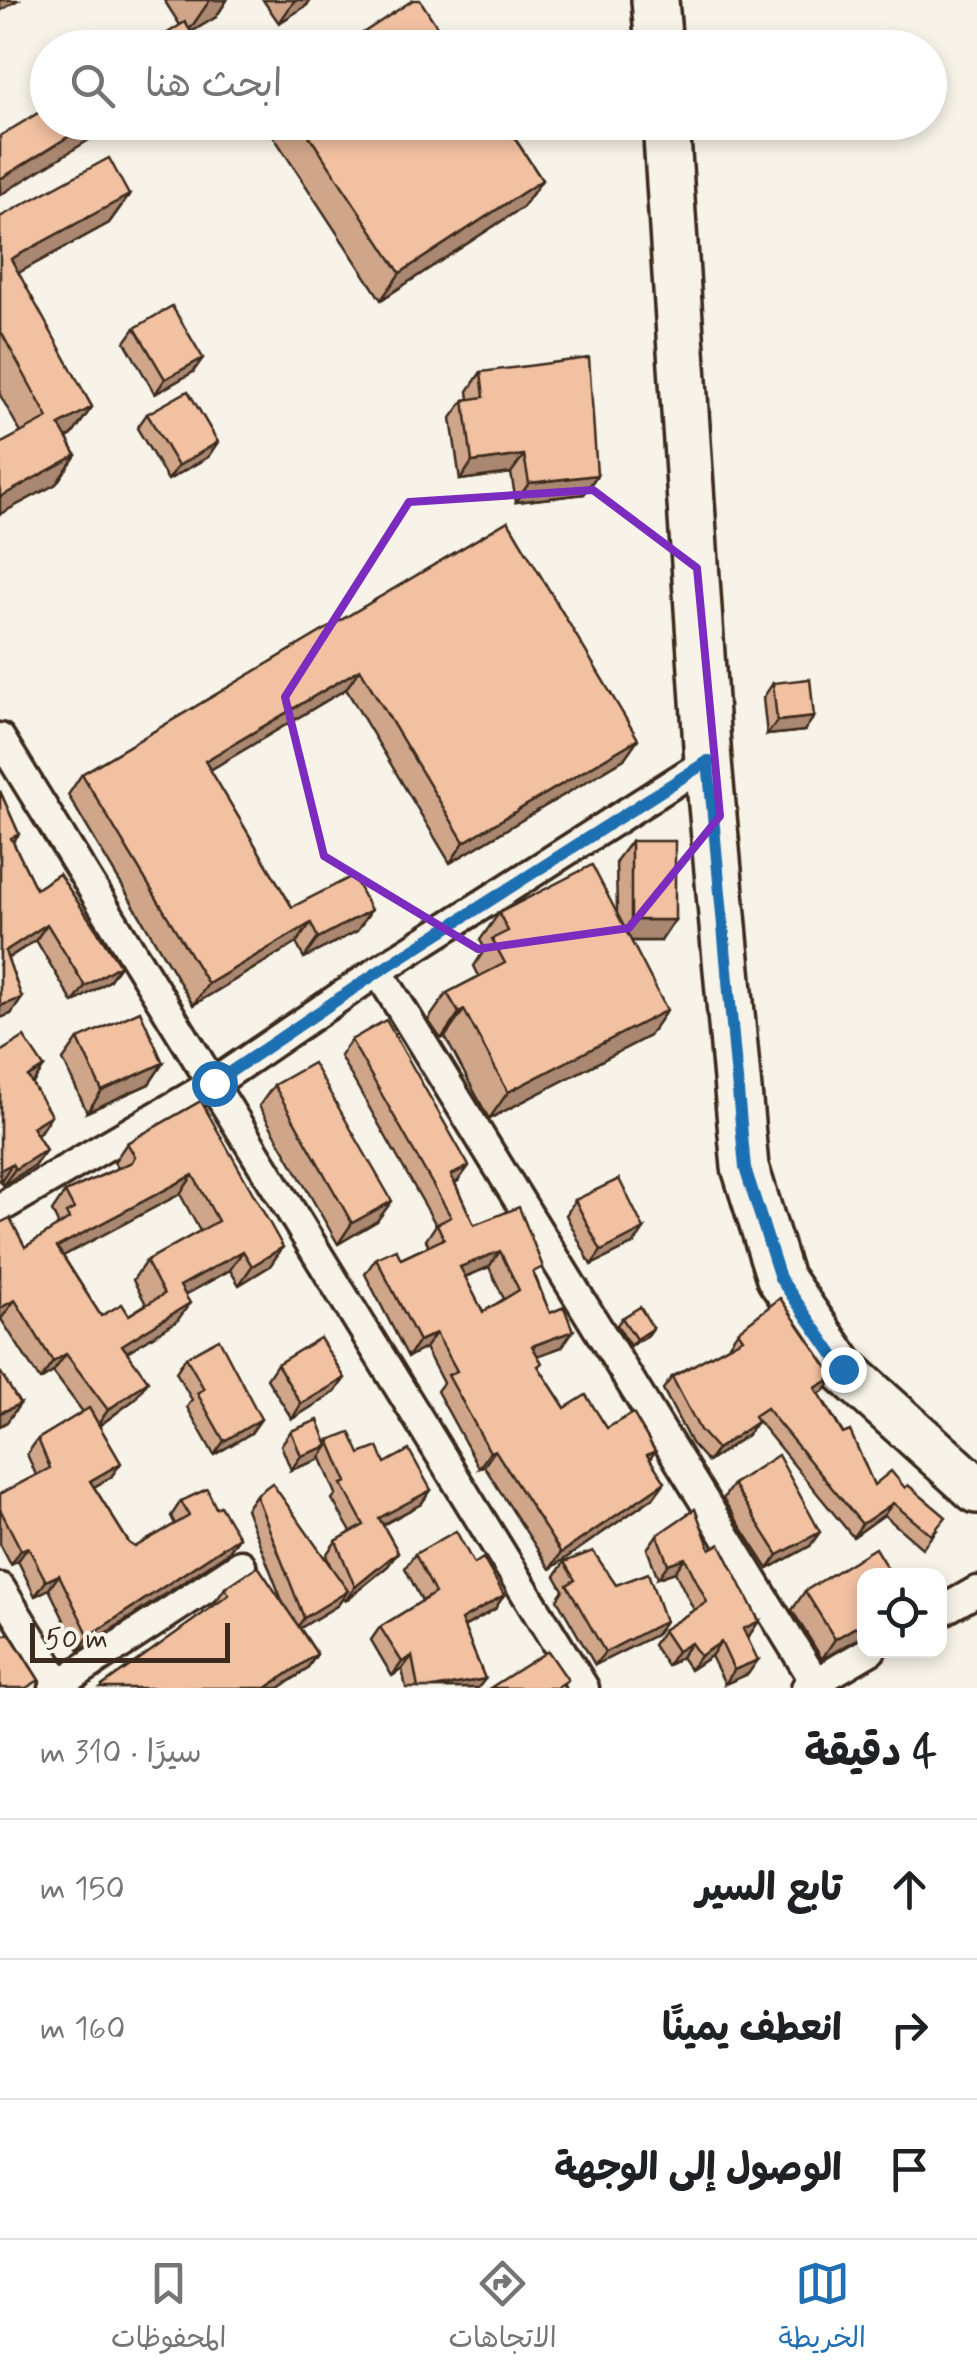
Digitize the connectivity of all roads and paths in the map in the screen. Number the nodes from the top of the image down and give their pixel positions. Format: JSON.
{"nodes":[{"id":1,"x":655,"y":0,"type":"edge"},
{"id":2,"x":658,"y":30,"type":"edge"},
{"id":3,"x":667,"y":140,"type":"edge"},
{"id":4,"x":0,"y":738,"type":"edge"},
{"id":5,"x":708,"y":761,"type":"junction"},
{"id":6,"x":378,"y":972,"type":"junction"},
{"id":7,"x":214,"y":1083,"type":"junction"},
{"id":8,"x":0,"y":1208,"type":"edge"},
{"id":9,"x":977,"y":1490,"type":"edge"},
{"id":10,"x":241,"y":1565,"type":"dead end"},
{"id":11,"x":0,"y":1588,"type":"edge"},
{"id":12,"x":977,"y":1591,"type":"edge"},
{"id":13,"x":947,"y":1608,"type":"edge"},
{"id":14,"x":858,"y":1658,"type":"edge"},
{"id":15,"x":813,"y":1686,"type":"edge"},
{"id":16,"x":59,"y":1687,"type":"edge"},
{"id":17,"x":584,"y":1688,"type":"edge"}],
"edges":[{"from":1,"to":2,"type":"main road"},
{"from":3,"to":5,"type":"main road"},
{"from":4,"to":7,"type":"street"},
{"from":5,"to":6,"type":"street"},
{"from":5,"to":9,"type":"main road"},
{"from":6,"to":7,"type":"street"},
{"from":6,"to":15,"type":"street"},
{"from":7,"to":8,"type":"street"},
{"from":7,"to":17,"type":"street"},
{"from":10,"to":16,"type":"street"},
{"from":11,"to":16,"type":"street"},
{"from":12,"to":13,"type":"street"},
{"from":14,"to":15,"type":"street"}]}
